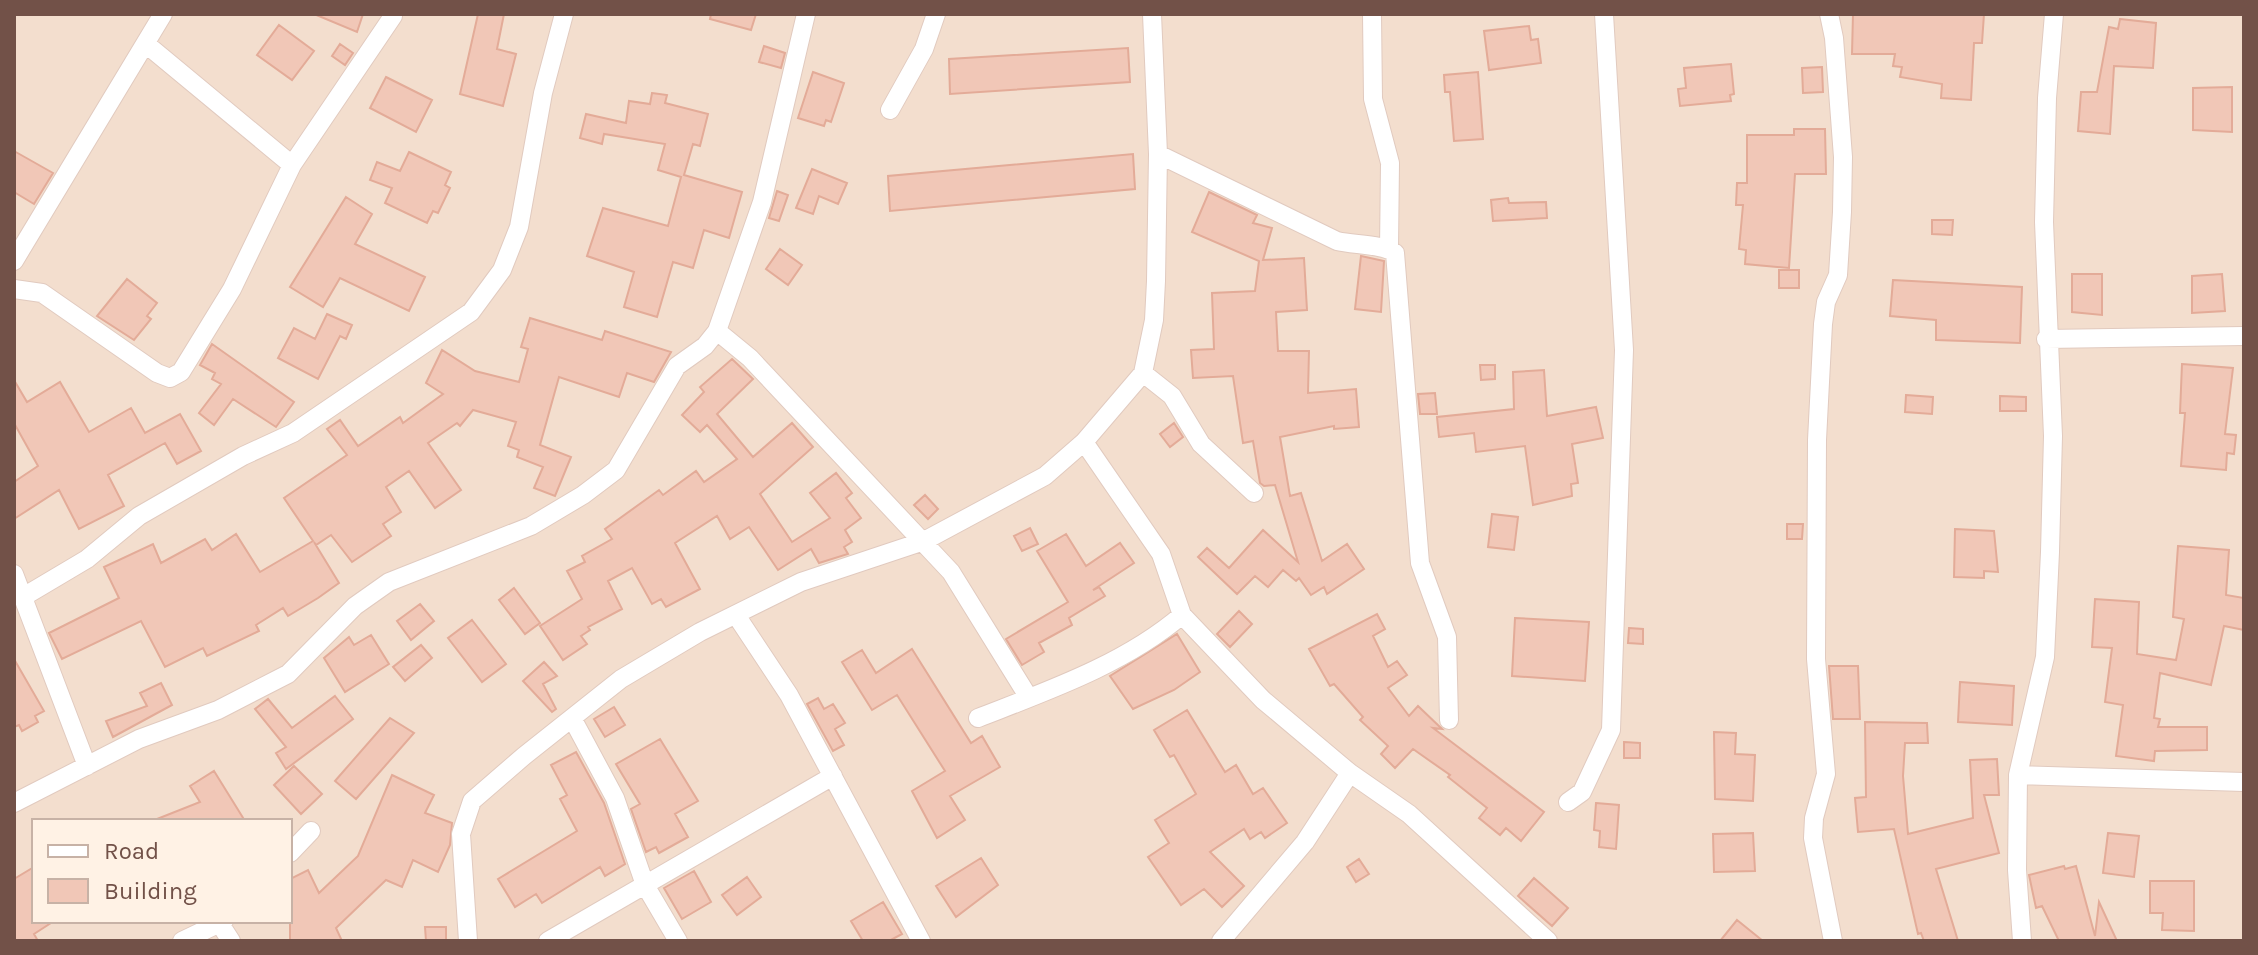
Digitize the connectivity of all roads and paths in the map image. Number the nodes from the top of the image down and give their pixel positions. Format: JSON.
{"nodes":[{"id":1,"x":163,"y":14,"type":"edge"},
{"id":2,"x":564,"y":14,"type":"edge"},
{"id":3,"x":806,"y":14,"type":"edge"},
{"id":4,"x":936,"y":14,"type":"edge"},
{"id":5,"x":1152,"y":14,"type":"edge"},
{"id":6,"x":1372,"y":14,"type":"edge"},
{"id":7,"x":1604,"y":14,"type":"edge"},
{"id":8,"x":1829,"y":14,"type":"edge"},
{"id":9,"x":2054,"y":14,"type":"edge"},
{"id":10,"x":393,"y":16,"type":"dead end"},
{"id":11,"x":146,"y":44,"type":"junction"},
{"id":12,"x":890,"y":110,"type":"dead end"},
{"id":13,"x":1158,"y":154,"type":"junction"},
{"id":14,"x":292,"y":165,"type":"junction"},
{"id":15,"x":1389,"y":249,"type":"junction"},
{"id":16,"x":14,"y":261,"type":"edge"},
{"id":17,"x":14,"y":289,"type":"edge"},
{"id":18,"x":717,"y":331,"type":"junction"},
{"id":19,"x":2244,"y":336,"type":"edge"},
{"id":20,"x":2046,"y":339,"type":"junction"},
{"id":21,"x":1143,"y":373,"type":"junction"},
{"id":22,"x":1084,"y":442,"type":"junction"},
{"id":23,"x":1254,"y":493,"type":"dead end"},
{"id":24,"x":924,"y":541,"type":"junction"},
{"id":25,"x":14,"y":574,"type":"edge"},
{"id":26,"x":23,"y":597,"type":"junction"},
{"id":27,"x":736,"y":615,"type":"junction"},
{"id":28,"x":1182,"y":615,"type":"junction"},
{"id":29,"x":1029,"y":698,"type":"junction"},
{"id":30,"x":572,"y":718,"type":"junction"},
{"id":31,"x":978,"y":718,"type":"dead end"},
{"id":32,"x":1449,"y":720,"type":"dead end"},
{"id":33,"x":87,"y":766,"type":"junction"},
{"id":34,"x":1350,"y":773,"type":"junction"},
{"id":35,"x":2018,"y":775,"type":"junction"},
{"id":36,"x":833,"y":776,"type":"junction"},
{"id":37,"x":2244,"y":782,"type":"edge"},
{"id":38,"x":1568,"y":802,"type":"dead end"},
{"id":39,"x":14,"y":803,"type":"edge"},
{"id":40,"x":311,"y":831,"type":"dead end"},
{"id":41,"x":292,"y":851,"type":"edge"},
{"id":42,"x":645,"y":885,"type":"junction"},
{"id":43,"x":220,"y":923,"type":"edge"},
{"id":44,"x":182,"y":941,"type":"edge"},
{"id":45,"x":468,"y":941,"type":"edge"},
{"id":46,"x":548,"y":941,"type":"edge"},
{"id":47,"x":678,"y":941,"type":"edge"},
{"id":48,"x":921,"y":941,"type":"edge"},
{"id":49,"x":1221,"y":941,"type":"edge"},
{"id":50,"x":1548,"y":941,"type":"edge"},
{"id":51,"x":1833,"y":941,"type":"edge"},
{"id":52,"x":2022,"y":941,"type":"edge"}],
"edges":[{"from":1,"to":11,"type":"street"},
{"from":2,"to":26,"type":"street"},
{"from":3,"to":18,"type":"street"},
{"from":4,"to":12,"type":"street"},
{"from":5,"to":13,"type":"street"},
{"from":6,"to":15,"type":"street"},
{"from":7,"to":38,"type":"street"},
{"from":8,"to":51,"type":"street"},
{"from":9,"to":20,"type":"street"},
{"from":10,"to":14,"type":"street"},
{"from":11,"to":14,"type":"street"},
{"from":11,"to":16,"type":"street"},
{"from":13,"to":15,"type":"street"},
{"from":13,"to":21,"type":"street"},
{"from":14,"to":17,"type":"street"},
{"from":15,"to":32,"type":"street"},
{"from":18,"to":24,"type":"street"},
{"from":18,"to":33,"type":"street"},
{"from":19,"to":20,"type":"street"},
{"from":20,"to":35,"type":"street"},
{"from":21,"to":22,"type":"street"},
{"from":21,"to":23,"type":"street"},
{"from":22,"to":24,"type":"street"},
{"from":22,"to":28,"type":"street"},
{"from":24,"to":27,"type":"street"},
{"from":24,"to":29,"type":"street"},
{"from":25,"to":26,"type":"street"},
{"from":26,"to":33,"type":"street"},
{"from":27,"to":30,"type":"street"},
{"from":27,"to":36,"type":"street"},
{"from":28,"to":29,"type":"street"},
{"from":28,"to":34,"type":"street"},
{"from":29,"to":31,"type":"street"},
{"from":30,"to":42,"type":"street"},
{"from":30,"to":45,"type":"street"},
{"from":33,"to":39,"type":"street"},
{"from":34,"to":49,"type":"street"},
{"from":34,"to":50,"type":"street"},
{"from":35,"to":37,"type":"street"},
{"from":35,"to":52,"type":"street"},
{"from":36,"to":42,"type":"street"},
{"from":36,"to":48,"type":"street"},
{"from":40,"to":41,"type":"street"},
{"from":42,"to":46,"type":"street"},
{"from":42,"to":47,"type":"street"},
{"from":43,"to":44,"type":"street"}]}
